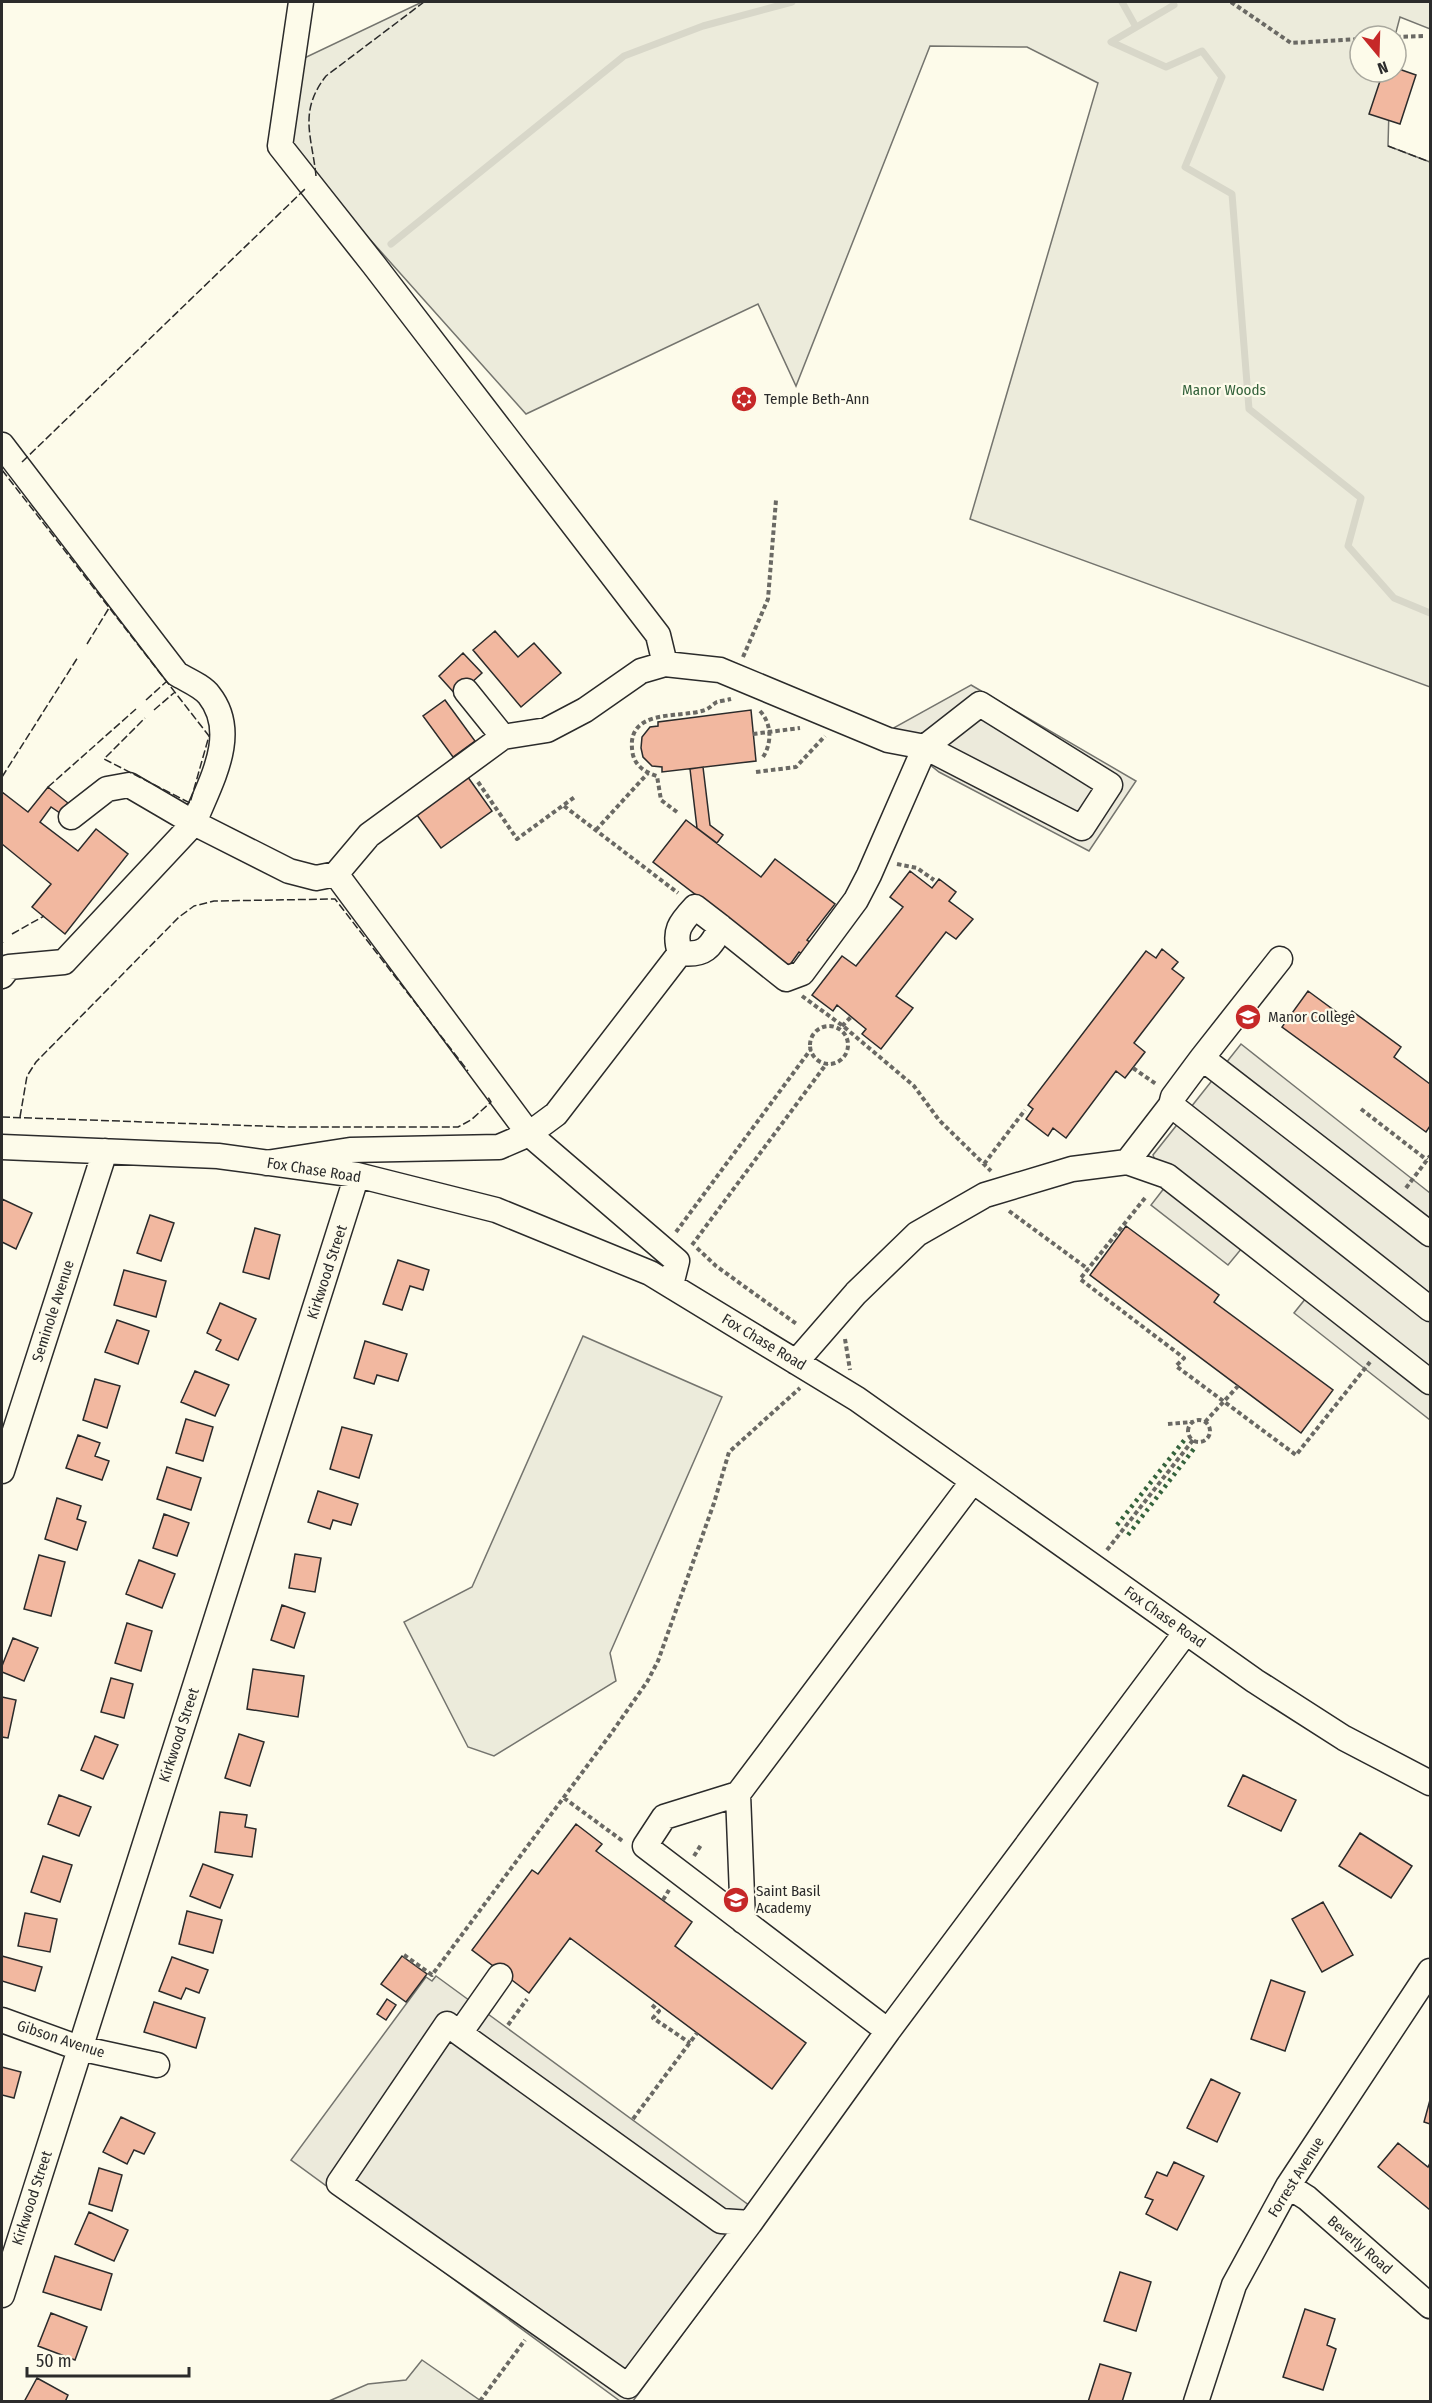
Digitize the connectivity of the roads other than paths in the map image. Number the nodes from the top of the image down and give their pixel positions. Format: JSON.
{"nodes":[{"id":1,"x":301,"y":2,"type":"edge"},
{"id":2,"x":2,"y":446,"type":"edge"},
{"id":3,"x":665,"y":664,"type":"junction"},
{"id":4,"x":466,"y":692,"type":"dead end"},
{"id":5,"x":503,"y":737,"type":"junction"},
{"id":6,"x":925,"y":747,"type":"junction"},
{"id":7,"x":71,"y":817,"type":"dead end"},
{"id":8,"x":194,"y":823,"type":"junction"},
{"id":9,"x":336,"y":874,"type":"junction"},
{"id":10,"x":721,"y":927,"type":"junction"},
{"id":11,"x":680,"y":953,"type":"junction"},
{"id":12,"x":1280,"y":958,"type":"dead end"},
{"id":13,"x":2,"y":976,"type":"edge"},
{"id":14,"x":1202,"y":1058,"type":"junction"},
{"id":15,"x":1172,"y":1105,"type":"junction"},
{"id":16,"x":529,"y":1134,"type":"junction"},
{"id":17,"x":2,"y":1147,"type":"edge"},
{"id":18,"x":105,"y":1151,"type":"junction"},
{"id":19,"x":1127,"y":1162,"type":"junction"},
{"id":20,"x":266,"y":1163,"type":"junction"},
{"id":21,"x":357,"y":1175,"type":"junction"},
{"id":22,"x":1431,"y":1234,"type":"edge"},
{"id":23,"x":671,"y":1285,"type":"junction"},
{"id":24,"x":1431,"y":1309,"type":"edge"},
{"id":25,"x":800,"y":1373,"type":"junction"},
{"id":26,"x":1431,"y":1382,"type":"edge"},
{"id":27,"x":2,"y":1471,"type":"edge"},
{"id":28,"x":972,"y":1481,"type":"junction"},
{"id":29,"x":1186,"y":1632,"type":"junction"},
{"id":30,"x":1431,"y":1783,"type":"edge"},
{"id":31,"x":738,"y":1794,"type":"junction"},
{"id":32,"x":743,"y":1921,"type":"junction"},
{"id":33,"x":1431,"y":1971,"type":"edge"},
{"id":34,"x":500,"y":1976,"type":"dead end"},
{"id":35,"x":2,"y":2020,"type":"edge"},
{"id":36,"x":888,"y":2031,"type":"junction"},
{"id":37,"x":460,"y":2033,"type":"junction"},
{"id":38,"x":79,"y":2048,"type":"junction"},
{"id":39,"x":157,"y":2065,"type":"dead end"},
{"id":40,"x":1288,"y":2186,"type":"junction"},
{"id":41,"x":750,"y":2223,"type":"junction"},
{"id":42,"x":2,"y":2295,"type":"edge"},
{"id":43,"x":1431,"y":2306,"type":"edge"},
{"id":44,"x":1196,"y":2402,"type":"edge"}],
"edges":[{"from":1,"to":3,"type":"street"},
{"from":2,"to":8,"type":"street"},
{"from":3,"to":5,"type":"street"},
{"from":3,"to":6,"type":"street"},
{"from":4,"to":5,"type":"street"},
{"from":5,"to":9,"type":"street"},
{"from":6,"to":6,"type":"street"},
{"from":6,"to":10,"type":"street"},
{"from":7,"to":8,"type":"street"},
{"from":8,"to":9,"type":"street"},
{"from":8,"to":13,"type":"street"},
{"from":9,"to":16,"type":"street"},
{"from":10,"to":11,"type":"street"},
{"from":10,"to":11,"type":"street"},
{"from":11,"to":16,"type":"street"},
{"from":12,"to":14,"type":"street"},
{"from":14,"to":15,"type":"street"},
{"from":14,"to":22,"type":"street"},
{"from":15,"to":19,"type":"street"},
{"from":15,"to":24,"type":"street"},
{"from":16,"to":20,"type":"street"},
{"from":16,"to":23,"type":"street"},
{"from":17,"to":18,"type":"street","name":"Fox Chase Road"},
{"from":18,"to":20,"type":"street","name":"Fox Chase Road"},
{"from":18,"to":27,"type":"street","name":"Seminole Avenue"},
{"from":19,"to":25,"type":"street"},
{"from":19,"to":26,"type":"street"},
{"from":20,"to":21,"type":"street","name":"Fox Chase Road"},
{"from":21,"to":23,"type":"street","name":"Fox Chase Road"},
{"from":21,"to":38,"type":"street","name":"Kirkwood Street"},
{"from":23,"to":25,"type":"street","name":"Fox Chase Road"},
{"from":25,"to":28,"type":"street","name":"Fox Chase Road"},
{"from":28,"to":29,"type":"street","name":"Fox Chase Road"},
{"from":28,"to":31,"type":"street"},
{"from":29,"to":30,"type":"street","name":"Fox Chase Road"},
{"from":29,"to":36,"type":"street"},
{"from":31,"to":32,"type":"street"},
{"from":31,"to":32,"type":"street"},
{"from":32,"to":36,"type":"street"},
{"from":33,"to":40,"type":"street","name":"Forrest Avenue"},
{"from":34,"to":37,"type":"street"},
{"from":35,"to":38,"type":"street","name":"Gibson Avenue"},
{"from":36,"to":41,"type":"street"},
{"from":37,"to":41,"type":"street"},
{"from":37,"to":41,"type":"street"},
{"from":38,"to":39,"type":"street","name":"Gibson Avenue"},
{"from":38,"to":42,"type":"street","name":"Kirkwood Street"},
{"from":40,"to":43,"type":"street","name":"Beverly Road"},
{"from":40,"to":44,"type":"street","name":"Forrest Avenue"}]}
